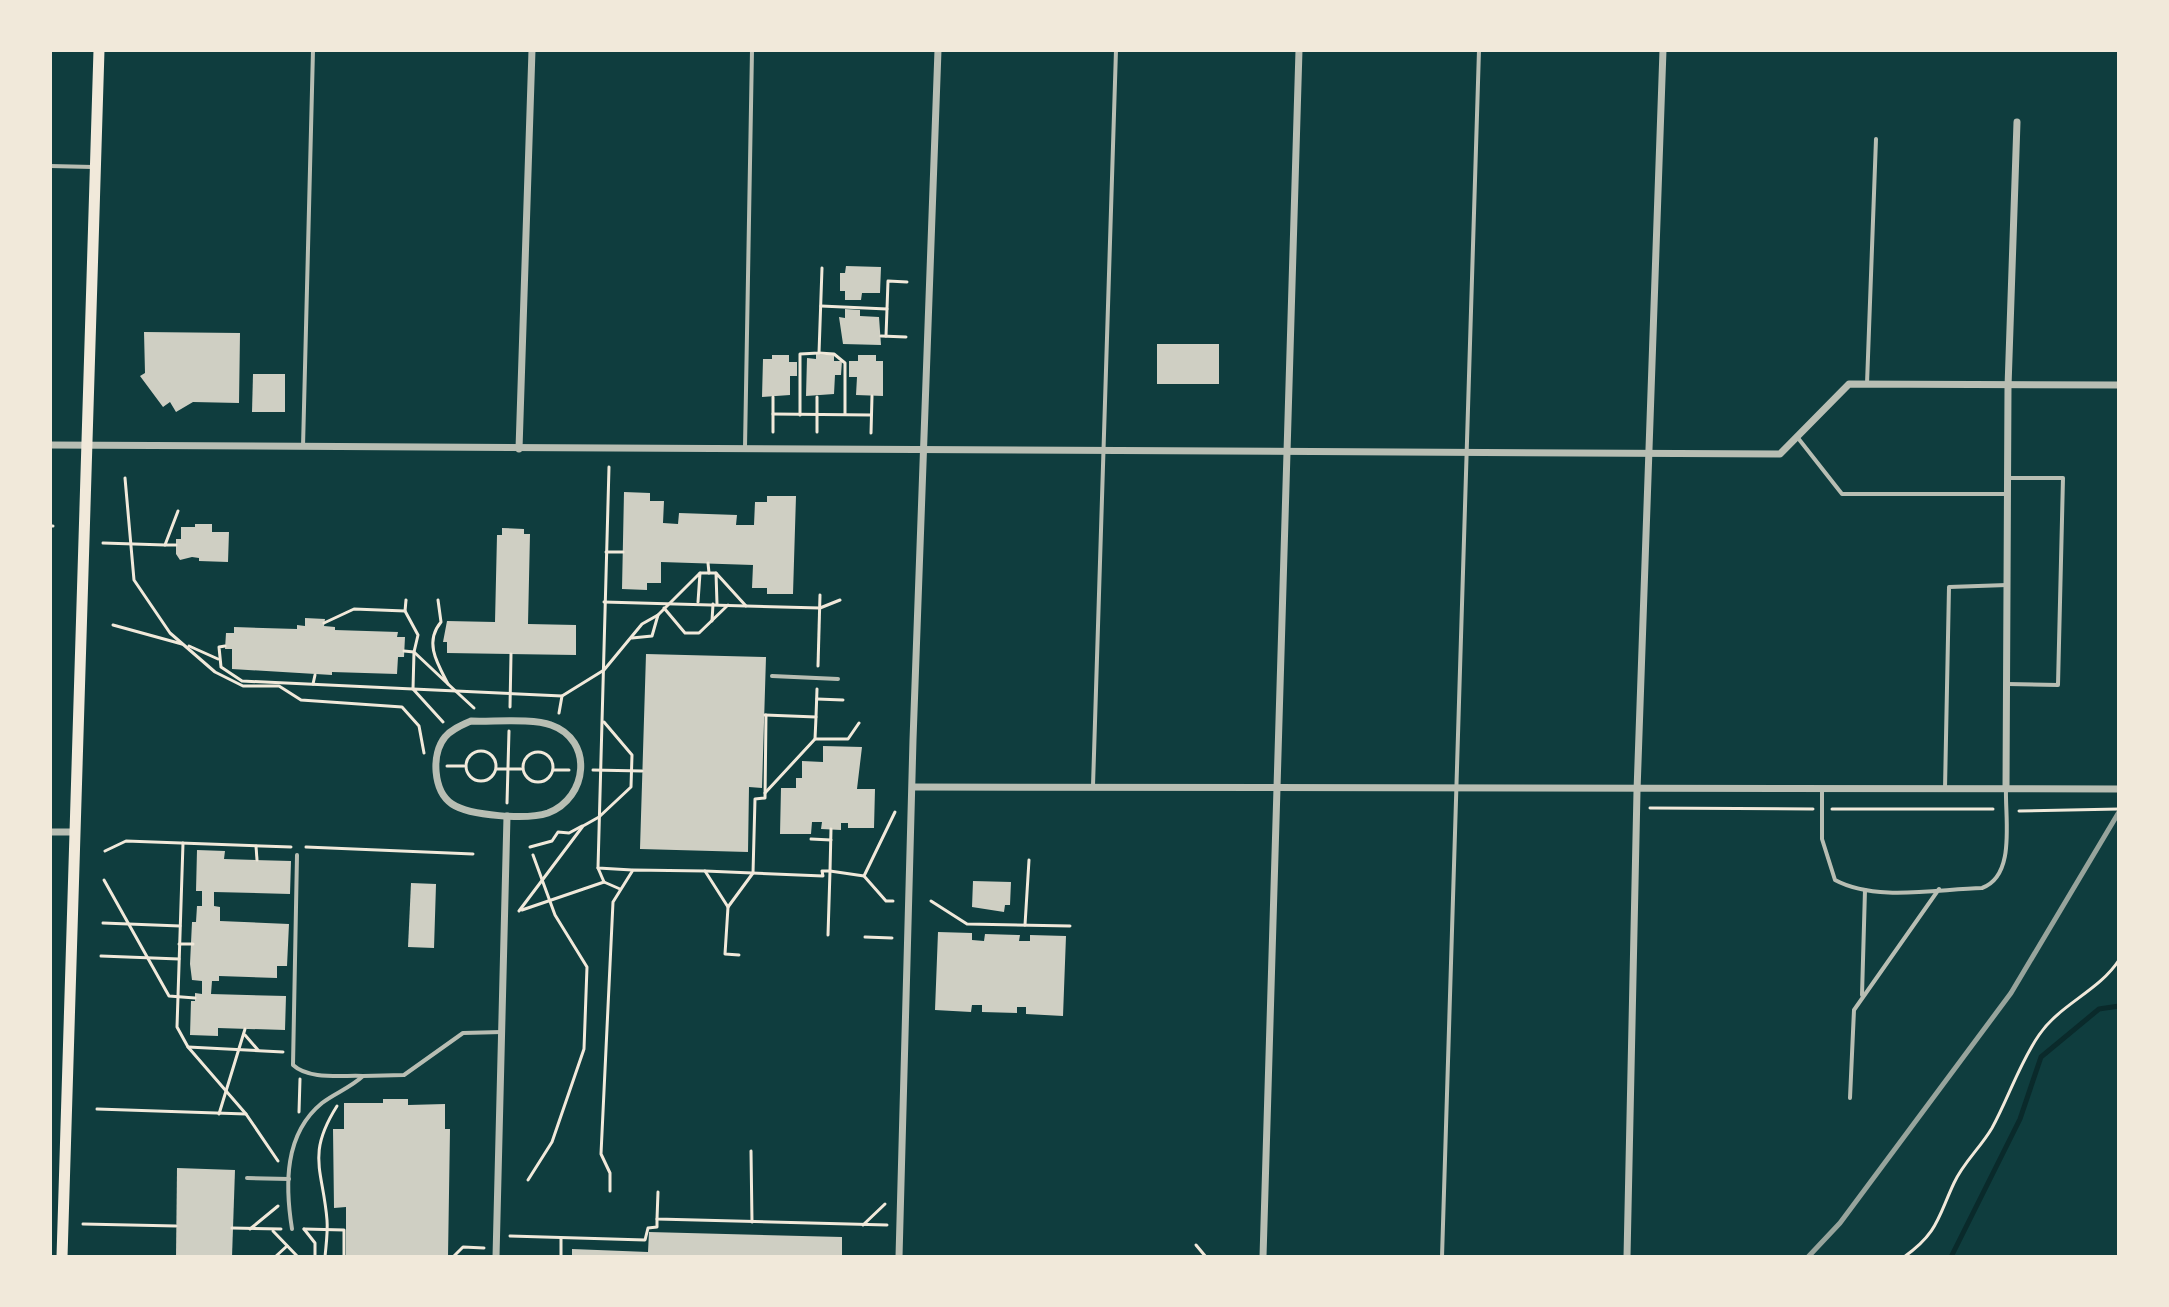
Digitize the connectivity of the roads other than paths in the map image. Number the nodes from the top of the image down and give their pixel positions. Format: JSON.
{"nodes":[{"id":1,"x":99,"y":50,"type":"edge"},
{"id":2,"x":313,"y":50,"type":"edge"},
{"id":3,"x":532,"y":50,"type":"edge"},
{"id":4,"x":752,"y":50,"type":"edge"},
{"id":5,"x":938,"y":50,"type":"edge"},
{"id":6,"x":1116,"y":50,"type":"edge"},
{"id":7,"x":1299,"y":50,"type":"edge"},
{"id":8,"x":1479,"y":50,"type":"edge"},
{"id":9,"x":1663,"y":50,"type":"edge"},
{"id":10,"x":2017,"y":122,"type":"dead end"},
{"id":11,"x":1876,"y":139,"type":"dead end"},
{"id":12,"x":50,"y":166,"type":"edge"},
{"id":13,"x":95,"y":167,"type":"junction"},
{"id":14,"x":1867,"y":384,"type":"junction"},
{"id":15,"x":2119,"y":385,"type":"edge"},
{"id":16,"x":2008,"y":387,"type":"junction"},
{"id":17,"x":1797,"y":437,"type":"junction"},
{"id":18,"x":50,"y":445,"type":"edge"},
{"id":19,"x":86,"y":445,"type":"junction"},
{"id":20,"x":303,"y":447,"type":"junction"},
{"id":21,"x":519,"y":449,"type":"junction"},
{"id":22,"x":745,"y":449,"type":"junction"},
{"id":23,"x":923,"y":450,"type":"junction"},
{"id":24,"x":1105,"y":450,"type":"junction"},
{"id":25,"x":1286,"y":451,"type":"junction"},
{"id":26,"x":1465,"y":452,"type":"junction"},
{"id":27,"x":1649,"y":453,"type":"junction"},
{"id":28,"x":2008,"y":478,"type":"junction"},
{"id":29,"x":2008,"y":494,"type":"junction"},
{"id":30,"x":2007,"y":585,"type":"junction"},
{"id":31,"x":772,"y":676,"type":"dead end"},
{"id":32,"x":838,"y":679,"type":"dead end"},
{"id":33,"x":2007,"y":684,"type":"junction"},
{"id":34,"x":1093,"y":786,"type":"junction"},
{"id":35,"x":914,"y":787,"type":"junction"},
{"id":36,"x":1278,"y":788,"type":"junction"},
{"id":37,"x":1945,"y":789,"type":"junction"},
{"id":38,"x":2006,"y":789,"type":"junction"},
{"id":39,"x":2119,"y":789,"type":"edge"},
{"id":40,"x":1456,"y":790,"type":"junction"},
{"id":41,"x":1822,"y":790,"type":"junction"},
{"id":42,"x":1637,"y":791,"type":"junction"},
{"id":43,"x":507,"y":816,"type":"junction"},
{"id":44,"x":50,"y":832,"type":"edge"},
{"id":45,"x":74,"y":832,"type":"junction"},
{"id":46,"x":297,"y":855,"type":"dead end"},
{"id":47,"x":1939,"y":889,"type":"junction"},
{"id":48,"x":1865,"y":890,"type":"junction"},
{"id":49,"x":1862,"y":999,"type":"junction"},
{"id":50,"x":502,"y":1032,"type":"junction"},
{"id":51,"x":363,"y":1076,"type":"junction"},
{"id":52,"x":1850,"y":1098,"type":"dead end"},
{"id":53,"x":247,"y":1178,"type":"dead end"},
{"id":54,"x":289,"y":1178,"type":"junction"},
{"id":55,"x":292,"y":1229,"type":"dead end"},
{"id":56,"x":62,"y":1257,"type":"edge"},
{"id":57,"x":496,"y":1257,"type":"edge"},
{"id":58,"x":899,"y":1257,"type":"edge"},
{"id":59,"x":1263,"y":1257,"type":"edge"},
{"id":60,"x":1442,"y":1257,"type":"edge"},
{"id":61,"x":1627,"y":1257,"type":"edge"}],
"edges":[{"from":1,"to":13,"type":"main road"},
{"from":2,"to":20,"type":"lane"},
{"from":3,"to":21,"type":"street"},
{"from":4,"to":22,"type":"lane"},
{"from":5,"to":23,"type":"street"},
{"from":6,"to":24,"type":"lane"},
{"from":7,"to":25,"type":"street"},
{"from":8,"to":26,"type":"lane"},
{"from":9,"to":27,"type":"street"},
{"from":10,"to":16,"type":"street"},
{"from":11,"to":14,"type":"lane"},
{"from":12,"to":13,"type":"lane"},
{"from":13,"to":19,"type":"main road"},
{"from":14,"to":16,"type":"street"},
{"from":14,"to":17,"type":"street"},
{"from":15,"to":16,"type":"street"},
{"from":16,"to":28,"type":"street"},
{"from":17,"to":27,"type":"street"},
{"from":17,"to":29,"type":"lane"},
{"from":18,"to":19,"type":"street"},
{"from":19,"to":20,"type":"street"},
{"from":19,"to":45,"type":"main road"},
{"from":20,"to":21,"type":"street"},
{"from":21,"to":22,"type":"street"},
{"from":22,"to":23,"type":"street"},
{"from":23,"to":24,"type":"street"},
{"from":23,"to":35,"type":"street"},
{"from":24,"to":25,"type":"street"},
{"from":24,"to":34,"type":"lane"},
{"from":25,"to":26,"type":"street"},
{"from":25,"to":36,"type":"street"},
{"from":26,"to":27,"type":"street"},
{"from":26,"to":40,"type":"lane"},
{"from":27,"to":42,"type":"street"},
{"from":28,"to":29,"type":"street"},
{"from":28,"to":33,"type":"lane"},
{"from":29,"to":30,"type":"street"},
{"from":30,"to":33,"type":"street"},
{"from":30,"to":37,"type":"lane"},
{"from":31,"to":32,"type":"lane"},
{"from":33,"to":38,"type":"street"},
{"from":34,"to":35,"type":"street"},
{"from":34,"to":36,"type":"street"},
{"from":35,"to":58,"type":"street"},
{"from":36,"to":40,"type":"street"},
{"from":36,"to":59,"type":"street"},
{"from":37,"to":38,"type":"street"},
{"from":37,"to":41,"type":"street"},
{"from":38,"to":39,"type":"street"},
{"from":38,"to":47,"type":"lane"},
{"from":40,"to":42,"type":"street"},
{"from":40,"to":60,"type":"lane"},
{"from":41,"to":42,"type":"street"},
{"from":41,"to":48,"type":"lane"},
{"from":42,"to":61,"type":"street"},
{"from":43,"to":43,"type":"street"},
{"from":43,"to":50,"type":"street"},
{"from":44,"to":45,"type":"street"},
{"from":45,"to":56,"type":"main road"},
{"from":46,"to":51,"type":"lane"},
{"from":47,"to":48,"type":"lane"},
{"from":47,"to":49,"type":"lane"},
{"from":48,"to":49,"type":"lane"},
{"from":49,"to":52,"type":"lane"},
{"from":50,"to":51,"type":"lane"},
{"from":50,"to":57,"type":"street"},
{"from":51,"to":54,"type":"lane"},
{"from":53,"to":54,"type":"lane"},
{"from":54,"to":55,"type":"lane"}]}
